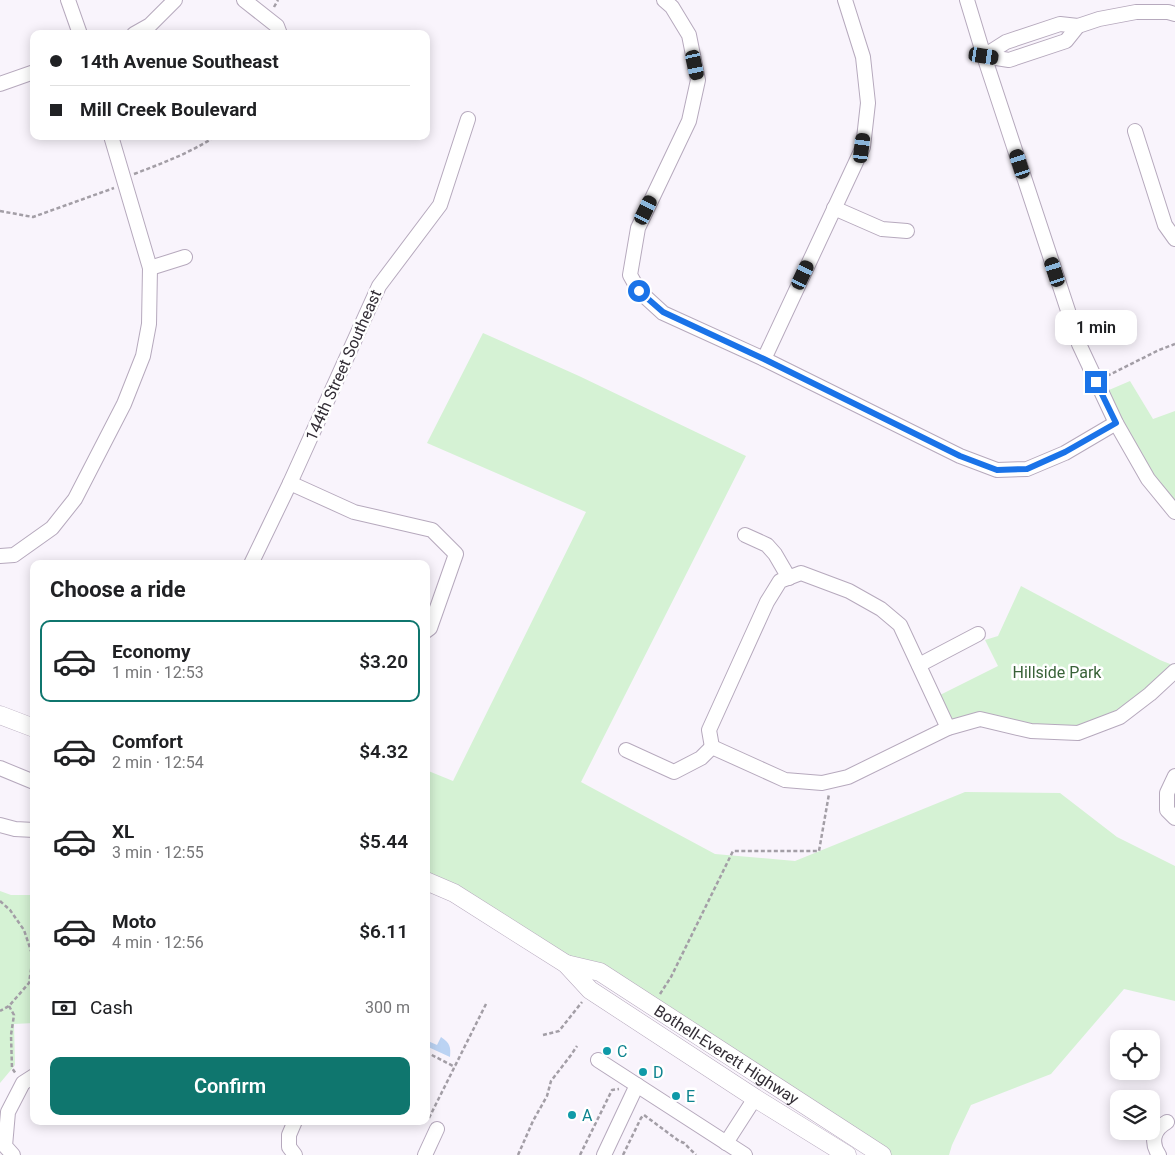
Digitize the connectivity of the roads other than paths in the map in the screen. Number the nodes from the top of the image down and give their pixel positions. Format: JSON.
{"nodes":[{"id":1,"x":68,"y":0,"type":"edge"},
{"id":2,"x":175,"y":0,"type":"edge"},
{"id":3,"x":244,"y":0,"type":"edge"},
{"id":4,"x":664,"y":0,"type":"edge"},
{"id":5,"x":845,"y":0,"type":"edge"},
{"id":6,"x":967,"y":0,"type":"edge"},
{"id":7,"x":1175,"y":14,"type":"edge"},
{"id":8,"x":79,"y":30,"type":"edge"},
{"id":9,"x":141,"y":30,"type":"edge"},
{"id":10,"x":278,"y":30,"type":"edge"},
{"id":11,"x":984,"y":56,"type":"junction"},
{"id":12,"x":30,"y":73,"type":"edge"},
{"id":13,"x":0,"y":84,"type":"edge"},
{"id":14,"x":468,"y":119,"type":"dead end"},
{"id":15,"x":1134,"y":131,"type":"dead end"},
{"id":16,"x":113,"y":140,"type":"edge"},
{"id":17,"x":834,"y":208,"type":"junction"},
{"id":18,"x":907,"y":231,"type":"dead end"},
{"id":19,"x":1175,"y":239,"type":"edge"},
{"id":20,"x":185,"y":257,"type":"dead end"},
{"id":21,"x":150,"y":268,"type":"junction"},
{"id":22,"x":764,"y":359,"type":"junction"},
{"id":23,"x":1116,"y":423,"type":"junction"},
{"id":24,"x":290,"y":483,"type":"junction"},
{"id":25,"x":1175,"y":512,"type":"edge"},
{"id":26,"x":745,"y":534,"type":"dead end"},
{"id":27,"x":0,"y":556,"type":"edge"},
{"id":28,"x":253,"y":560,"type":"edge"},
{"id":29,"x":784,"y":580,"type":"junction"},
{"id":30,"x":430,"y":628,"type":"edge"},
{"id":31,"x":978,"y":634,"type":"dead end"},
{"id":32,"x":918,"y":665,"type":"junction"},
{"id":33,"x":1175,"y":671,"type":"edge"},
{"id":34,"x":0,"y":715,"type":"edge"},
{"id":35,"x":30,"y":726,"type":"edge"},
{"id":36,"x":948,"y":728,"type":"junction"},
{"id":37,"x":712,"y":747,"type":"junction"},
{"id":38,"x":626,"y":750,"type":"dead end"},
{"id":39,"x":0,"y":768,"type":"edge"},
{"id":40,"x":1175,"y":776,"type":"edge"},
{"id":41,"x":30,"y":780,"type":"edge"},
{"id":42,"x":1171,"y":814,"type":"edge"},
{"id":43,"x":0,"y":825,"type":"edge"},
{"id":44,"x":30,"y":830,"type":"edge"},
{"id":45,"x":430,"y":883,"type":"edge"},
{"id":46,"x":566,"y":964,"type":"junction"},
{"id":47,"x":598,"y":1060,"type":"dead end"},
{"id":48,"x":28,"y":1079,"type":"edge"},
{"id":49,"x":637,"y":1085,"type":"junction"},
{"id":50,"x":755,"y":1098,"type":"junction"},
{"id":51,"x":1167,"y":1122,"type":"dead end"},
{"id":52,"x":293,"y":1125,"type":"edge"},
{"id":53,"x":432,"y":1126,"type":"road end"},
{"id":54,"x":726,"y":1143,"type":"junction"},
{"id":55,"x":292,"y":1151,"type":"edge"},
{"id":56,"x":14,"y":1155,"type":"edge"},
{"id":57,"x":425,"y":1155,"type":"edge"},
{"id":58,"x":604,"y":1155,"type":"edge"},
{"id":59,"x":745,"y":1155,"type":"edge"},
{"id":60,"x":847,"y":1155,"type":"edge"},
{"id":61,"x":882,"y":1155,"type":"edge"},
{"id":62,"x":1159,"y":1155,"type":"edge"}],
"edges":[{"from":1,"to":8,"type":"street"},
{"from":2,"to":9,"type":"street"},
{"from":3,"to":10,"type":"street"},
{"from":4,"to":22,"type":"street"},
{"from":5,"to":17,"type":"street"},
{"from":6,"to":11,"type":"street"},
{"from":7,"to":11,"type":"street"},
{"from":11,"to":23,"type":"street"},
{"from":12,"to":13,"type":"street"},
{"from":14,"to":24,"type":"street","name":"144th Street Southeast"},
{"from":15,"to":19,"type":"street"},
{"from":16,"to":21,"type":"street"},
{"from":17,"to":18,"type":"street"},
{"from":17,"to":22,"type":"street"},
{"from":20,"to":21,"type":"street"},
{"from":21,"to":27,"type":"street"},
{"from":22,"to":23,"type":"street"},
{"from":23,"to":25,"type":"street"},
{"from":24,"to":28,"type":"street","name":"144th Street Southeast"},
{"from":24,"to":30,"type":"street"},
{"from":26,"to":29,"type":"street"},
{"from":29,"to":32,"type":"street"},
{"from":29,"to":37,"type":"street"},
{"from":31,"to":32,"type":"street"},
{"from":32,"to":36,"type":"street"},
{"from":33,"to":36,"type":"street"},
{"from":34,"to":35,"type":"main road"},
{"from":36,"to":37,"type":"street"},
{"from":37,"to":38,"type":"street"},
{"from":39,"to":41,"type":"street"},
{"from":40,"to":42,"type":"street"},
{"from":43,"to":44,"type":"street"},
{"from":45,"to":46,"type":"main road","name":"Bothell-Everett Highway"},
{"from":46,"to":50,"type":"main road","name":"Bothell-Everett Highway"},
{"from":46,"to":61,"type":"main road","name":"Bothell-Everett Highway"},
{"from":47,"to":49,"type":"street"},
{"from":48,"to":56,"type":"street"},
{"from":49,"to":54,"type":"street"},
{"from":49,"to":58,"type":"street"},
{"from":50,"to":54,"type":"street"},
{"from":50,"to":60,"type":"main road","name":"Bothell-Everett Highway"},
{"from":51,"to":62,"type":"street"},
{"from":52,"to":55,"type":"street"},
{"from":53,"to":57,"type":"street"},
{"from":54,"to":59,"type":"street"}]}
